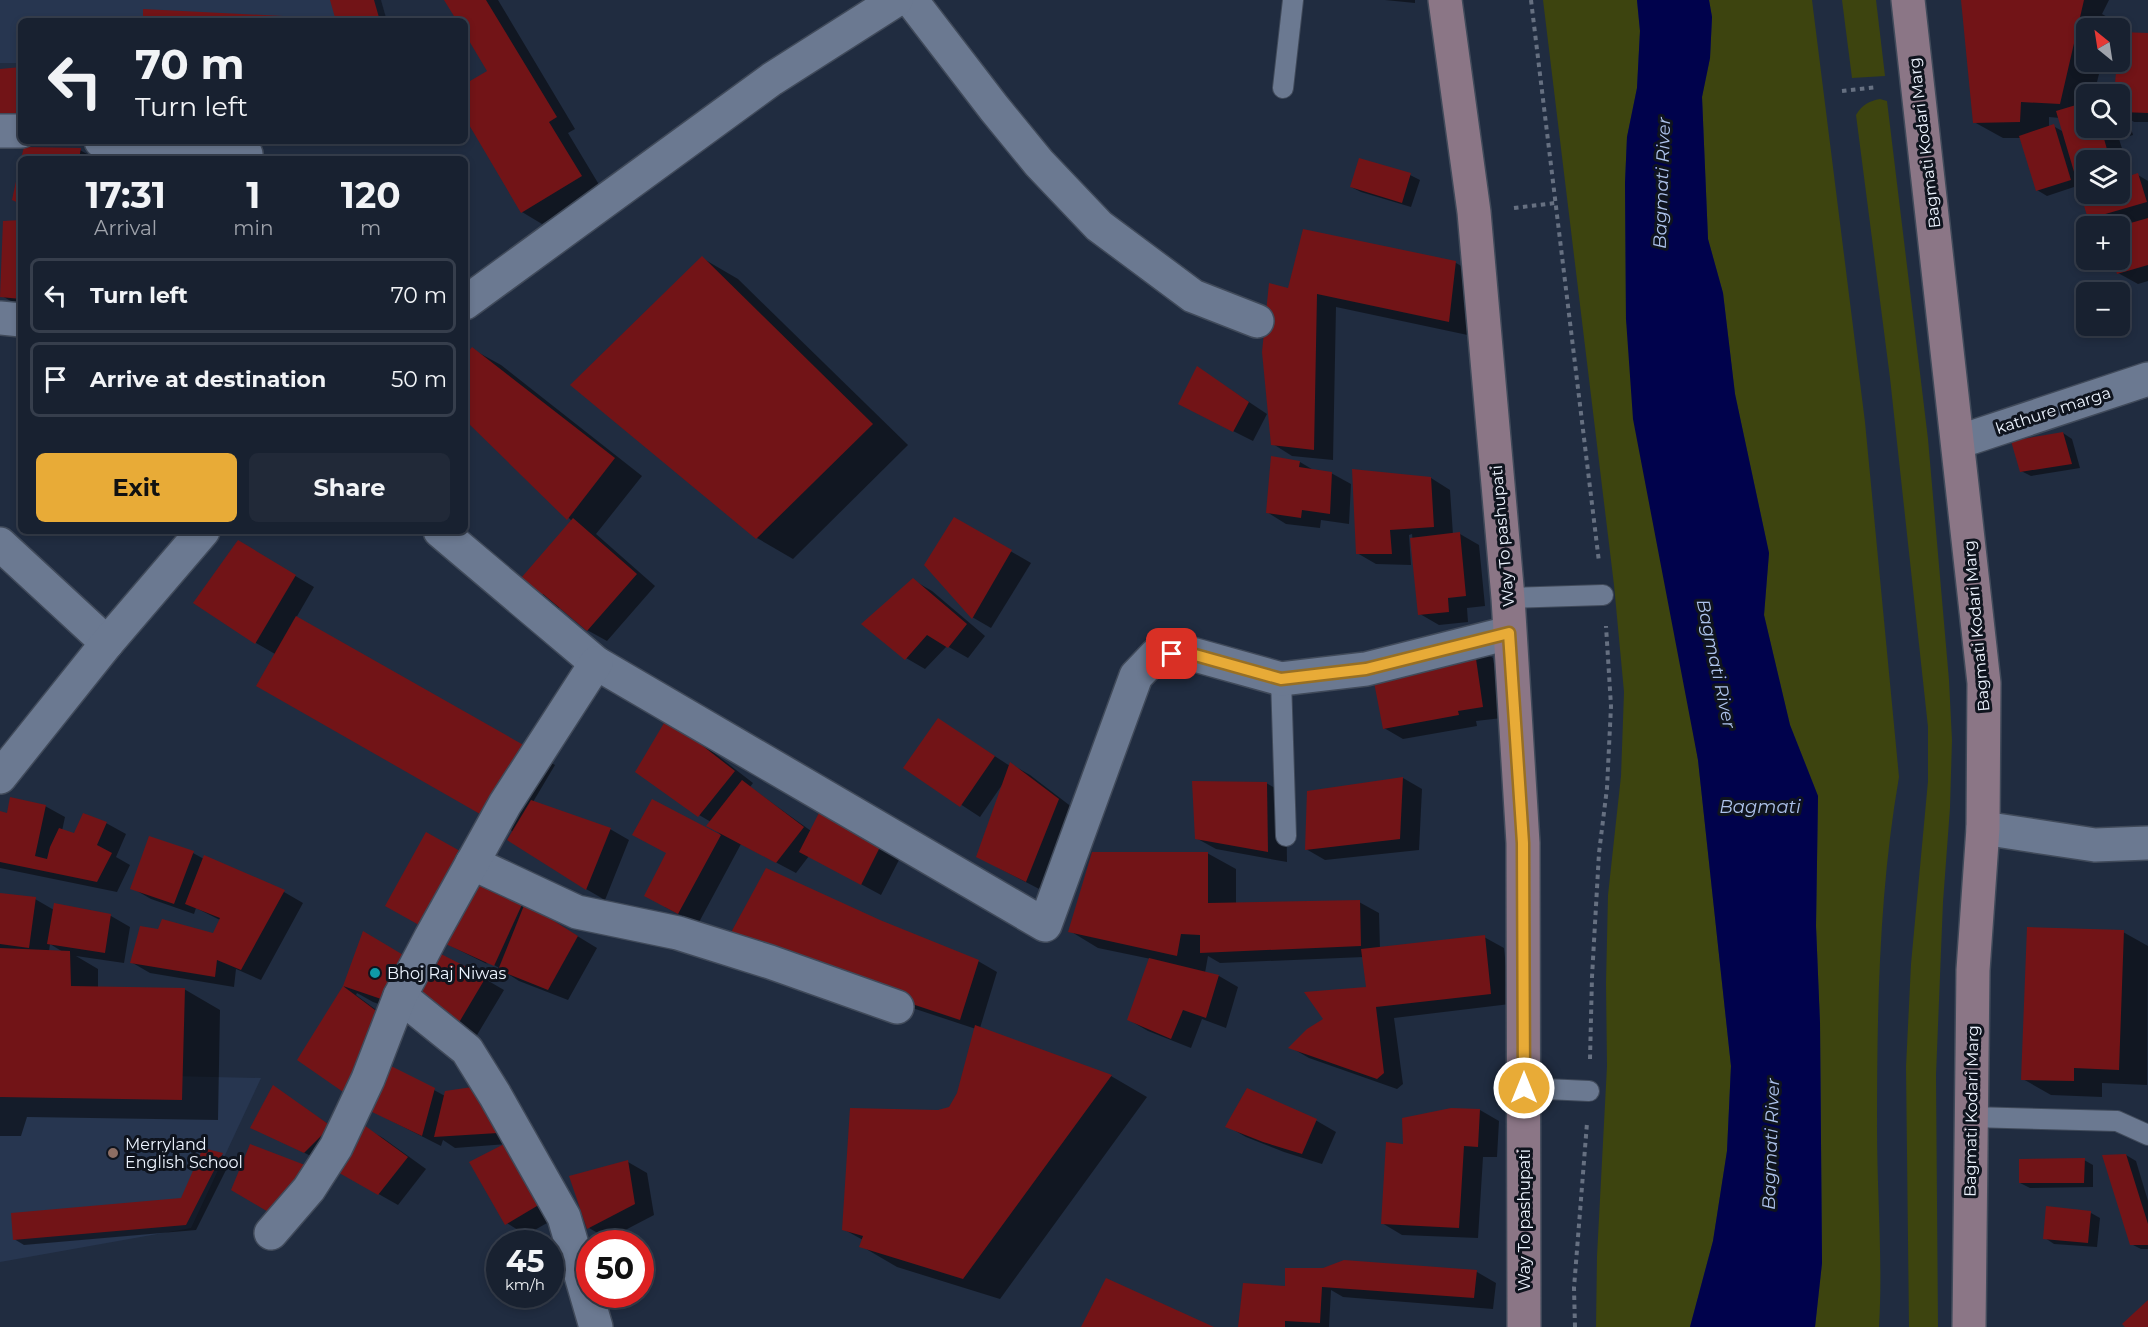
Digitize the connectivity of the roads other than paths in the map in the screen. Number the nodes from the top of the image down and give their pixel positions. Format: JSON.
{"nodes":[{"id":1,"x":896,"y":0,"type":"edge"},
{"id":2,"x":911,"y":0,"type":"edge"},
{"id":3,"x":1293,"y":0,"type":"edge"},
{"id":4,"x":1445,"y":0,"type":"edge"},
{"id":5,"x":1908,"y":0,"type":"edge"},
{"id":6,"x":1283,"y":88,"type":"dead end"},
{"id":7,"x":0,"y":131,"type":"edge"},
{"id":8,"x":18,"y":131,"type":"edge"},
{"id":9,"x":122,"y":144,"type":"edge"},
{"id":10,"x":246,"y":154,"type":"dead end"},
{"id":11,"x":208,"y":156,"type":"edge"},
{"id":12,"x":208,"y":156,"type":"edge"},
{"id":13,"x":468,"y":301,"type":"edge"},
{"id":14,"x":0,"y":318,"type":"edge"},
{"id":15,"x":18,"y":320,"type":"edge"},
{"id":16,"x":1257,"y":321,"type":"dead end"},
{"id":17,"x":2148,"y":379,"type":"edge"},
{"id":18,"x":1958,"y":442,"type":"junction"},
{"id":19,"x":201,"y":534,"type":"edge"},
{"id":20,"x":444,"y":534,"type":"edge"},
{"id":21,"x":0,"y":544,"type":"edge"},
{"id":22,"x":1603,"y":595,"type":"road end"},
{"id":23,"x":1508,"y":598,"type":"junction"},
{"id":24,"x":1509,"y":633,"type":"junction"},
{"id":25,"x":107,"y":643,"type":"junction"},
{"id":26,"x":596,"y":663,"type":"junction"},
{"id":27,"x":1281,"y":679,"type":"junction"},
{"id":28,"x":0,"y":777,"type":"edge"},
{"id":29,"x":1983,"y":828,"type":"junction"},
{"id":30,"x":1286,"y":836,"type":"dead end"},
{"id":31,"x":2148,"y":843,"type":"edge"},
{"id":32,"x":472,"y":863,"type":"junction"},
{"id":33,"x":400,"y":996,"type":"junction"},
{"id":34,"x":897,"y":1007,"type":"dead end"},
{"id":35,"x":1524,"y":1088,"type":"junction"},
{"id":36,"x":1589,"y":1091,"type":"road end"},
{"id":37,"x":1971,"y":1116,"type":"junction"},
{"id":38,"x":2148,"y":1135,"type":"edge"},
{"id":39,"x":271,"y":1233,"type":"dead end"},
{"id":40,"x":596,"y":1327,"type":"edge"},
{"id":41,"x":1524,"y":1327,"type":"edge"},
{"id":42,"x":1969,"y":1327,"type":"edge"}],
"edges":[{"from":1,"to":13,"type":"street"},
{"from":2,"to":16,"type":"street"},
{"from":3,"to":6,"type":"lane"},
{"from":4,"to":23,"type":"main road","name":"Way To pashupati"},
{"from":5,"to":18,"type":"main road","name":"Bagmati Kodari Marg"},
{"from":7,"to":8,"type":"street"},
{"from":9,"to":11,"type":"street"},
{"from":10,"to":12,"type":"street"},
{"from":14,"to":15,"type":"street"},
{"from":17,"to":18,"type":"street","name":"kathure marga"},
{"from":18,"to":29,"type":"main road","name":"Bagmati Kodari Marg"},
{"from":19,"to":25,"type":"street"},
{"from":20,"to":26,"type":"street"},
{"from":21,"to":25,"type":"street"},
{"from":22,"to":23,"type":"lane"},
{"from":23,"to":24,"type":"main road","name":"Way To pashupati"},
{"from":24,"to":27,"type":"street"},
{"from":24,"to":35,"type":"main road","name":"Way To pashupati"},
{"from":25,"to":28,"type":"street"},
{"from":26,"to":27,"type":"street"},
{"from":26,"to":32,"type":"street"},
{"from":27,"to":30,"type":"lane"},
{"from":29,"to":31,"type":"street"},
{"from":29,"to":37,"type":"main road","name":"Bagmati Kodari Marg"},
{"from":32,"to":33,"type":"street"},
{"from":32,"to":34,"type":"street"},
{"from":33,"to":39,"type":"street"},
{"from":33,"to":40,"type":"street"},
{"from":35,"to":36,"type":"lane"},
{"from":35,"to":41,"type":"main road","name":"Way To pashupati"},
{"from":37,"to":38,"type":"lane"},
{"from":37,"to":42,"type":"main road","name":"Bagmati Kodari Marg"}]}
